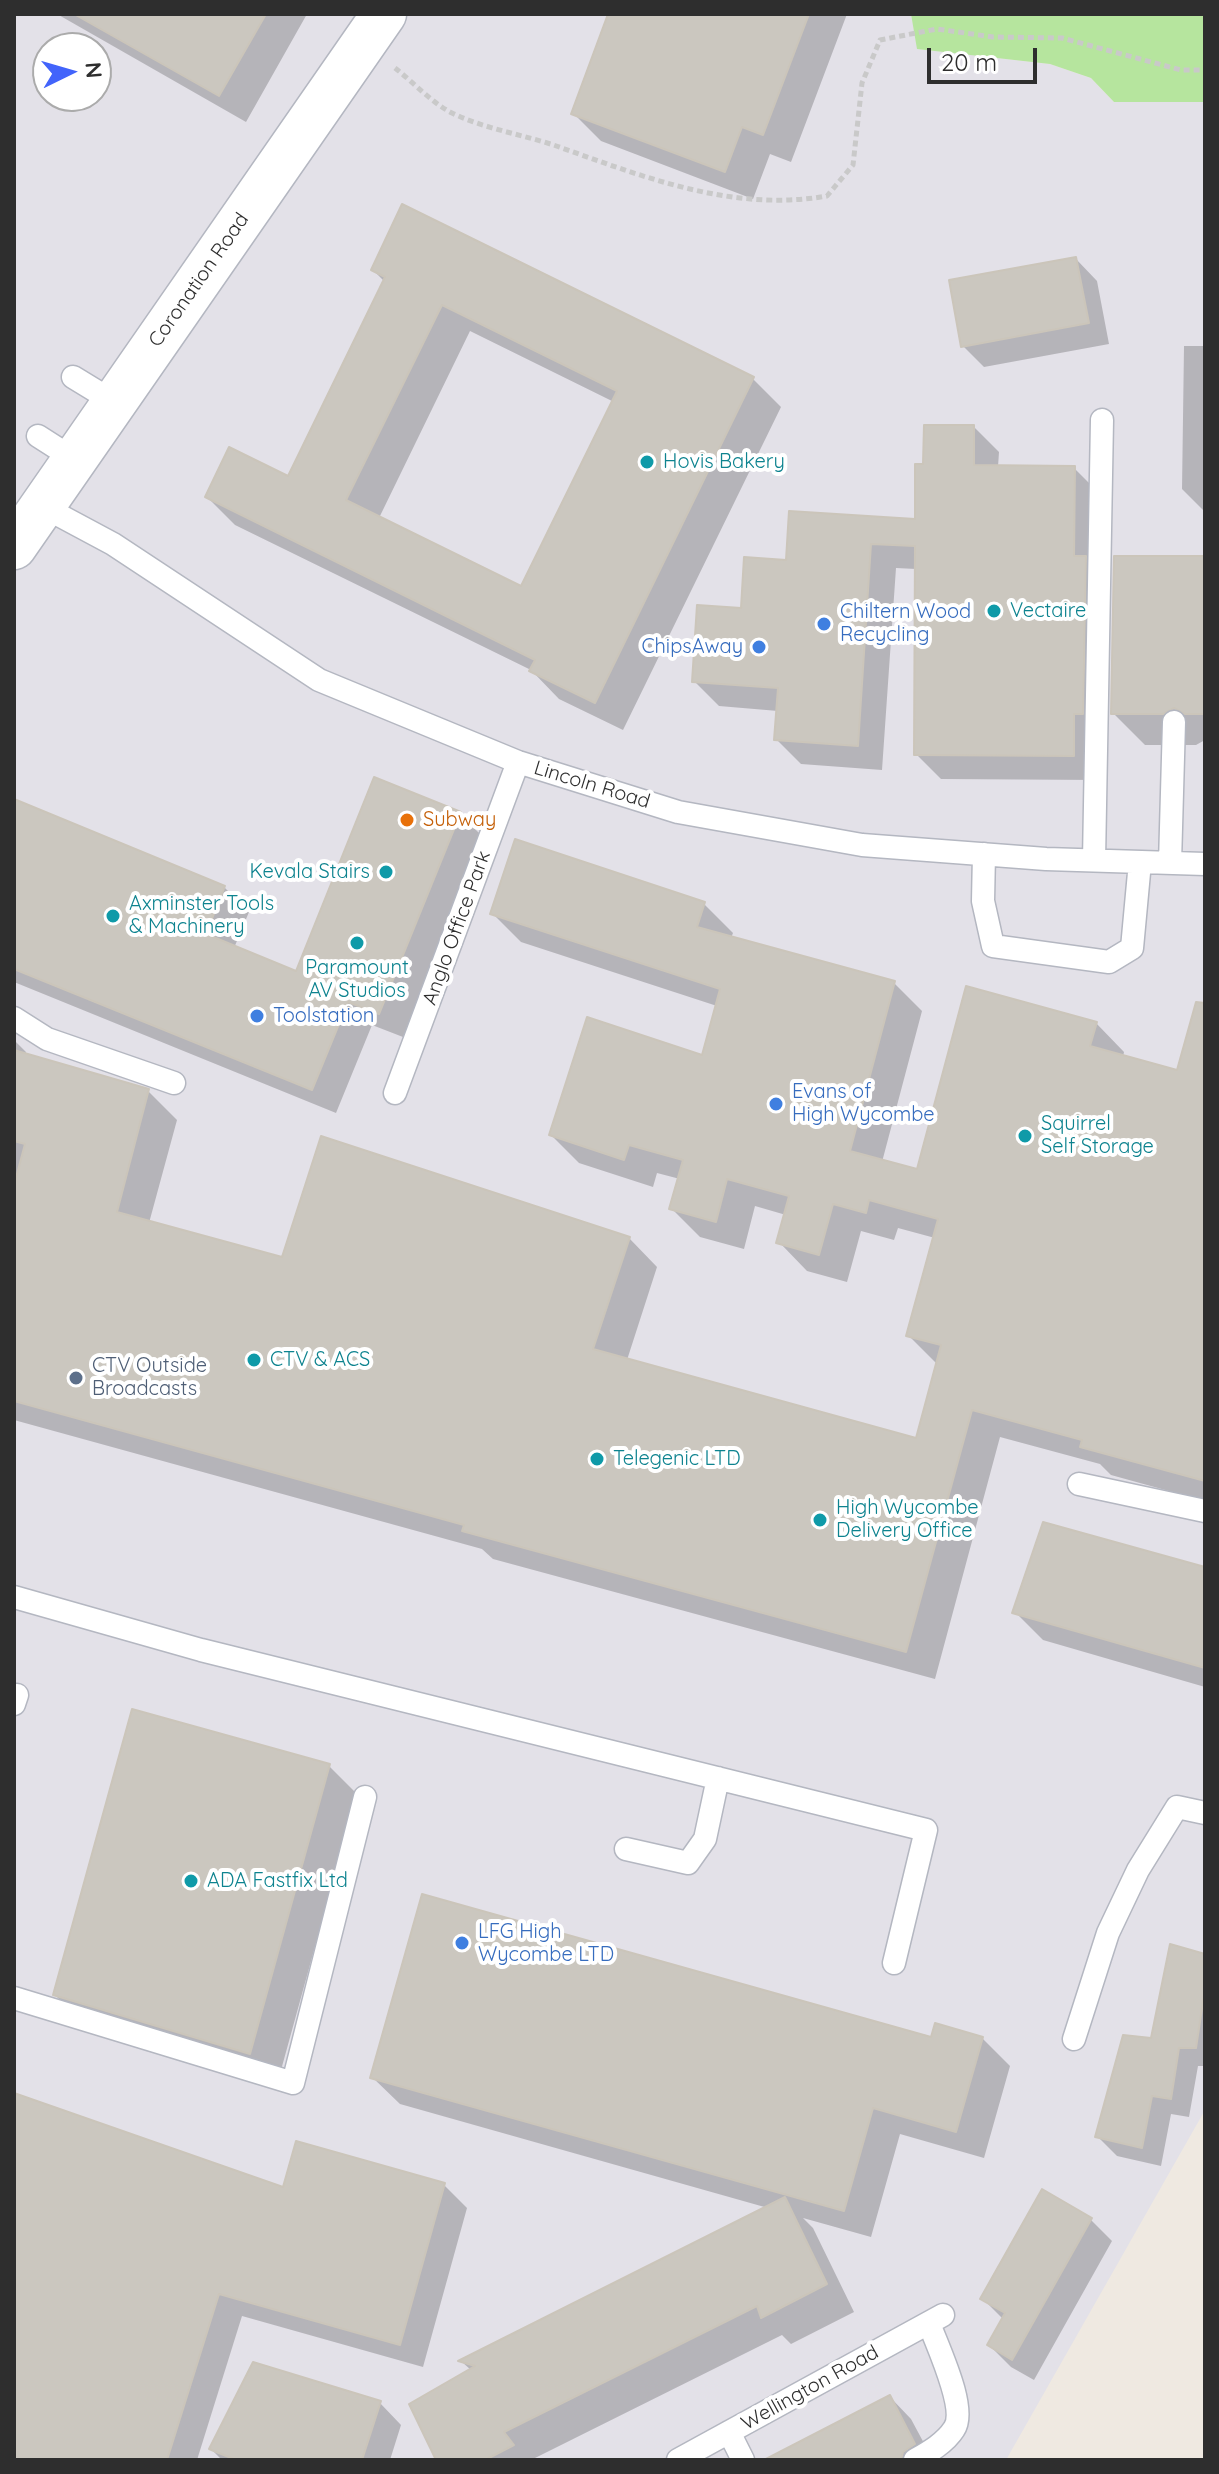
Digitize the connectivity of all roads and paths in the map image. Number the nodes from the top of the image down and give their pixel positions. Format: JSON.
{"nodes":[{"id":1,"x":374,"y":29,"type":"edge"},
{"id":2,"x":1205,"y":70,"type":"edge"},
{"id":3,"x":73,"y":377,"type":"dead end"},
{"id":4,"x":114,"y":402,"type":"junction"},
{"id":5,"x":1102,"y":420,"type":"dead end"},
{"id":6,"x":38,"y":436,"type":"dead end"},
{"id":7,"x":74,"y":459,"type":"junction"},
{"id":8,"x":42,"y":506,"type":"junction"},
{"id":9,"x":14,"y":547,"type":"edge"},
{"id":10,"x":1174,"y":722,"type":"dead end"},
{"id":11,"x":518,"y":762,"type":"junction"},
{"id":12,"x":984,"y":854,"type":"junction"},
{"id":13,"x":1094,"y":860,"type":"junction"},
{"id":14,"x":1140,"y":862,"type":"junction"},
{"id":15,"x":1170,"y":863,"type":"junction"},
{"id":16,"x":1205,"y":864,"type":"edge"},
{"id":17,"x":14,"y":1018,"type":"edge"},
{"id":18,"x":174,"y":1083,"type":"dead end"},
{"id":19,"x":395,"y":1093,"type":"dead end"},
{"id":20,"x":1079,"y":1484,"type":"dead end"},
{"id":21,"x":1205,"y":1511,"type":"edge"},
{"id":22,"x":14,"y":1597,"type":"edge"},
{"id":23,"x":718,"y":1778,"type":"junction"},
{"id":24,"x":365,"y":1797,"type":"dead end"},
{"id":25,"x":1205,"y":1813,"type":"edge"},
{"id":26,"x":626,"y":1849,"type":"dead end"},
{"id":27,"x":894,"y":1963,"type":"dead end"},
{"id":28,"x":14,"y":1998,"type":"edge"},
{"id":29,"x":1074,"y":2039,"type":"dead end"},
{"id":30,"x":729,"y":2432,"type":"junction"},
{"id":31,"x":678,"y":2460,"type":"edge"},
{"id":32,"x":743,"y":2460,"type":"edge"},
{"id":33,"x":915,"y":2460,"type":"edge"}],
"edges":[{"from":1,"to":2,"type":"path"},
{"from":1,"to":4,"type":"street","name":"Coronation Road"},
{"from":3,"to":4,"type":"lane"},
{"from":4,"to":7,"type":"street","name":"Coronation Road"},
{"from":5,"to":13,"type":"lane"},
{"from":6,"to":7,"type":"lane"},
{"from":7,"to":8,"type":"street","name":"Coronation Road"},
{"from":8,"to":9,"type":"street","name":"Coronation Road"},
{"from":8,"to":11,"type":"lane","name":"Lincoln Road"},
{"from":10,"to":15,"type":"lane"},
{"from":11,"to":12,"type":"lane","name":"Lincoln Road"},
{"from":11,"to":19,"type":"lane","name":"Anglo Office Park"},
{"from":12,"to":13,"type":"lane","name":"Lincoln Road"},
{"from":12,"to":14,"type":"lane"},
{"from":13,"to":14,"type":"lane","name":"Lincoln Road"},
{"from":14,"to":15,"type":"lane","name":"Lincoln Road"},
{"from":15,"to":16,"type":"lane","name":"Lincoln Road"},
{"from":17,"to":18,"type":"lane"},
{"from":20,"to":21,"type":"lane"},
{"from":22,"to":23,"type":"lane"},
{"from":23,"to":26,"type":"lane"},
{"from":23,"to":27,"type":"lane"},
{"from":24,"to":28,"type":"lane"},
{"from":25,"to":29,"type":"lane"},
{"from":30,"to":31,"type":"lane","name":"Wellington Road"},
{"from":30,"to":32,"type":"lane"},
{"from":30,"to":33,"type":"lane","name":"Wellington Road"}]}
